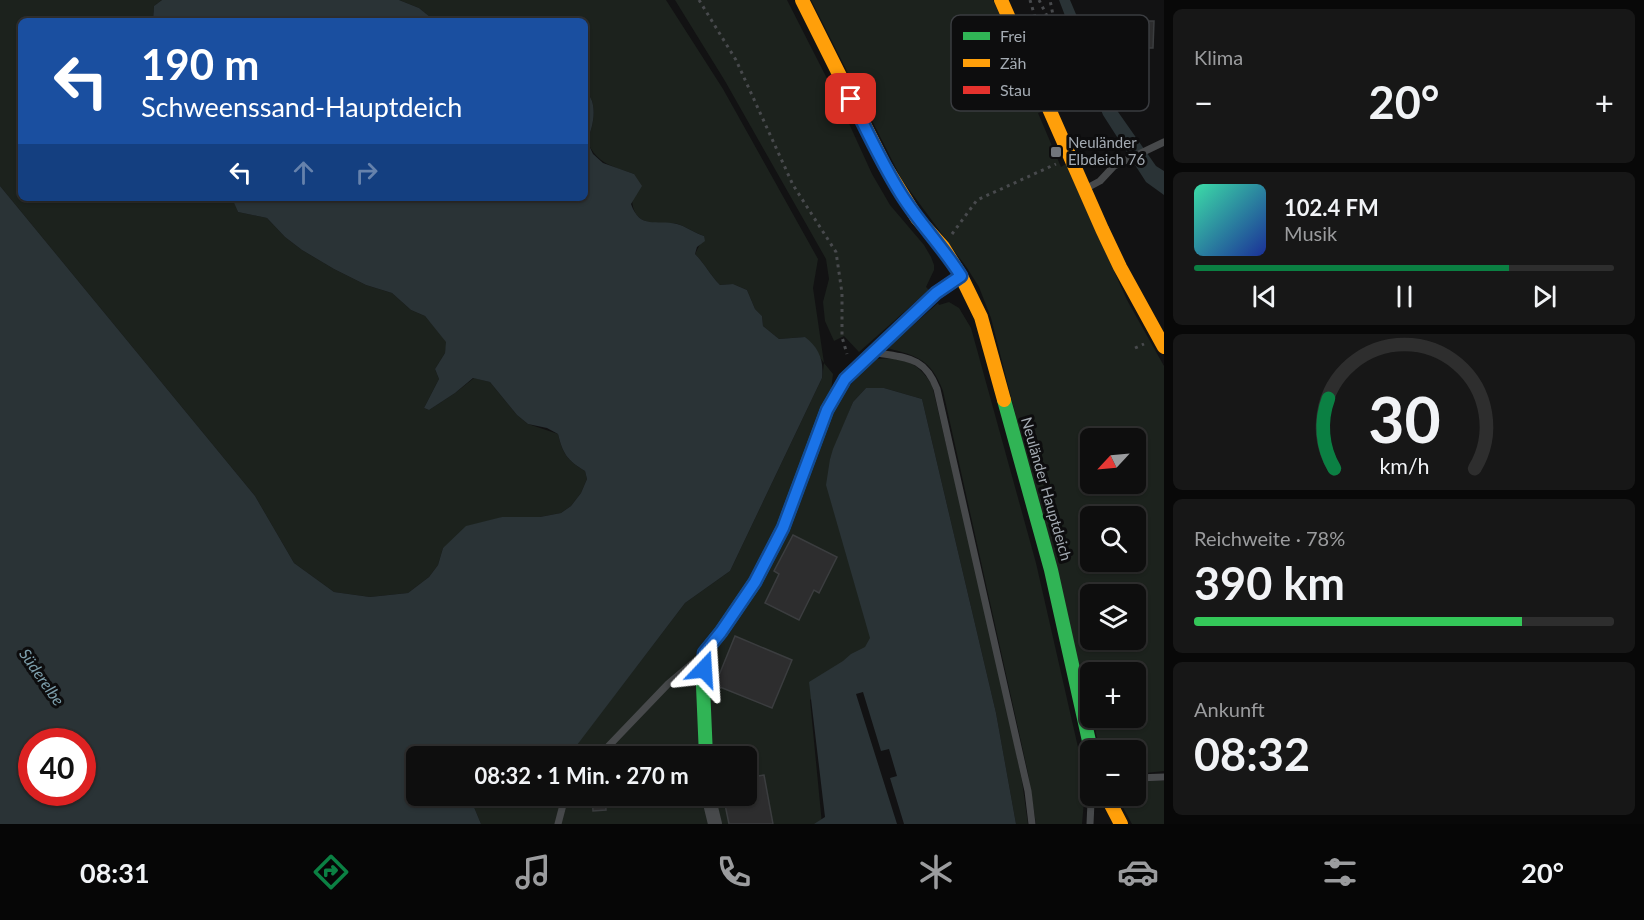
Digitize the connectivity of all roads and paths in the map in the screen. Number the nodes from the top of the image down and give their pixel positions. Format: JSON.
{"nodes":[{"id":1,"x":699,"y":0,"type":"edge"},
{"id":2,"x":802,"y":0,"type":"edge"},
{"id":3,"x":1001,"y":0,"type":"edge"},
{"id":4,"x":1030,"y":0,"type":"edge"},
{"id":5,"x":1050,"y":0,"type":"edge"},
{"id":6,"x":1040,"y":1,"type":"edge"},
{"id":7,"x":1008,"y":15,"type":"edge"},
{"id":8,"x":1034,"y":15,"type":"edge"},
{"id":9,"x":1047,"y":15,"type":"edge"},
{"id":10,"x":1053,"y":15,"type":"edge"},
{"id":11,"x":1051,"y":111,"type":"edge"},
{"id":12,"x":1164,"y":142,"type":"edge"},
{"id":13,"x":1070,"y":158,"type":"junction"},
{"id":14,"x":1085,"y":190,"type":"junction"},
{"id":15,"x":943,"y":248,"type":"junction"},
{"id":16,"x":961,"y":276,"type":"junction"},
{"id":17,"x":842,"y":337,"type":"dead end"},
{"id":18,"x":1164,"y":347,"type":"edge"},
{"id":19,"x":873,"y":352,"type":"junction"},
{"id":20,"x":704,"y":653,"type":"junction"},
{"id":21,"x":1089,"y":740,"type":"edge"},
{"id":22,"x":609,"y":746,"type":"edge"},
{"id":23,"x":706,"y":746,"type":"edge"},
{"id":24,"x":1164,"y":777,"type":"edge"},
{"id":25,"x":1146,"y":778,"type":"edge"},
{"id":26,"x":563,"y":806,"type":"edge"},
{"id":27,"x":711,"y":806,"type":"edge"},
{"id":28,"x":1091,"y":806,"type":"edge"},
{"id":29,"x":1112,"y":806,"type":"edge"},
{"id":30,"x":558,"y":824,"type":"edge"},
{"id":31,"x":715,"y":824,"type":"edge"},
{"id":32,"x":1032,"y":824,"type":"edge"},
{"id":33,"x":1090,"y":824,"type":"edge"},
{"id":34,"x":1121,"y":824,"type":"edge"}],
"edges":[{"from":1,"to":17,"type":"path"},
{"from":2,"to":15,"type":"street","name":"Neuländer Hauptdeich"},
{"from":3,"to":7,"type":"street"},
{"from":4,"to":8,"type":"path"},
{"from":5,"to":6,"type":"path"},
{"from":5,"to":10,"type":"path"},
{"from":6,"to":9,"type":"path"},
{"from":11,"to":13,"type":"street"},
{"from":12,"to":14,"type":"lane"},
{"from":13,"to":14,"type":"street"},
{"from":13,"to":15,"type":"path"},
{"from":14,"to":18,"type":"street"},
{"from":15,"to":16,"type":"street","name":"Neuländer Hauptdeich"},
{"from":16,"to":19,"type":"street"},
{"from":16,"to":21,"type":"street","name":"Neuländer Hauptdeich"},
{"from":19,"to":20,"type":"street"},
{"from":19,"to":32,"type":"lane"},
{"from":20,"to":22,"type":"lane"},
{"from":20,"to":23,"type":"street"},
{"from":24,"to":25,"type":"lane"},
{"from":26,"to":30,"type":"lane"},
{"from":27,"to":31,"type":"street"},
{"from":28,"to":33,"type":"lane"},
{"from":29,"to":34,"type":"street"}]}
